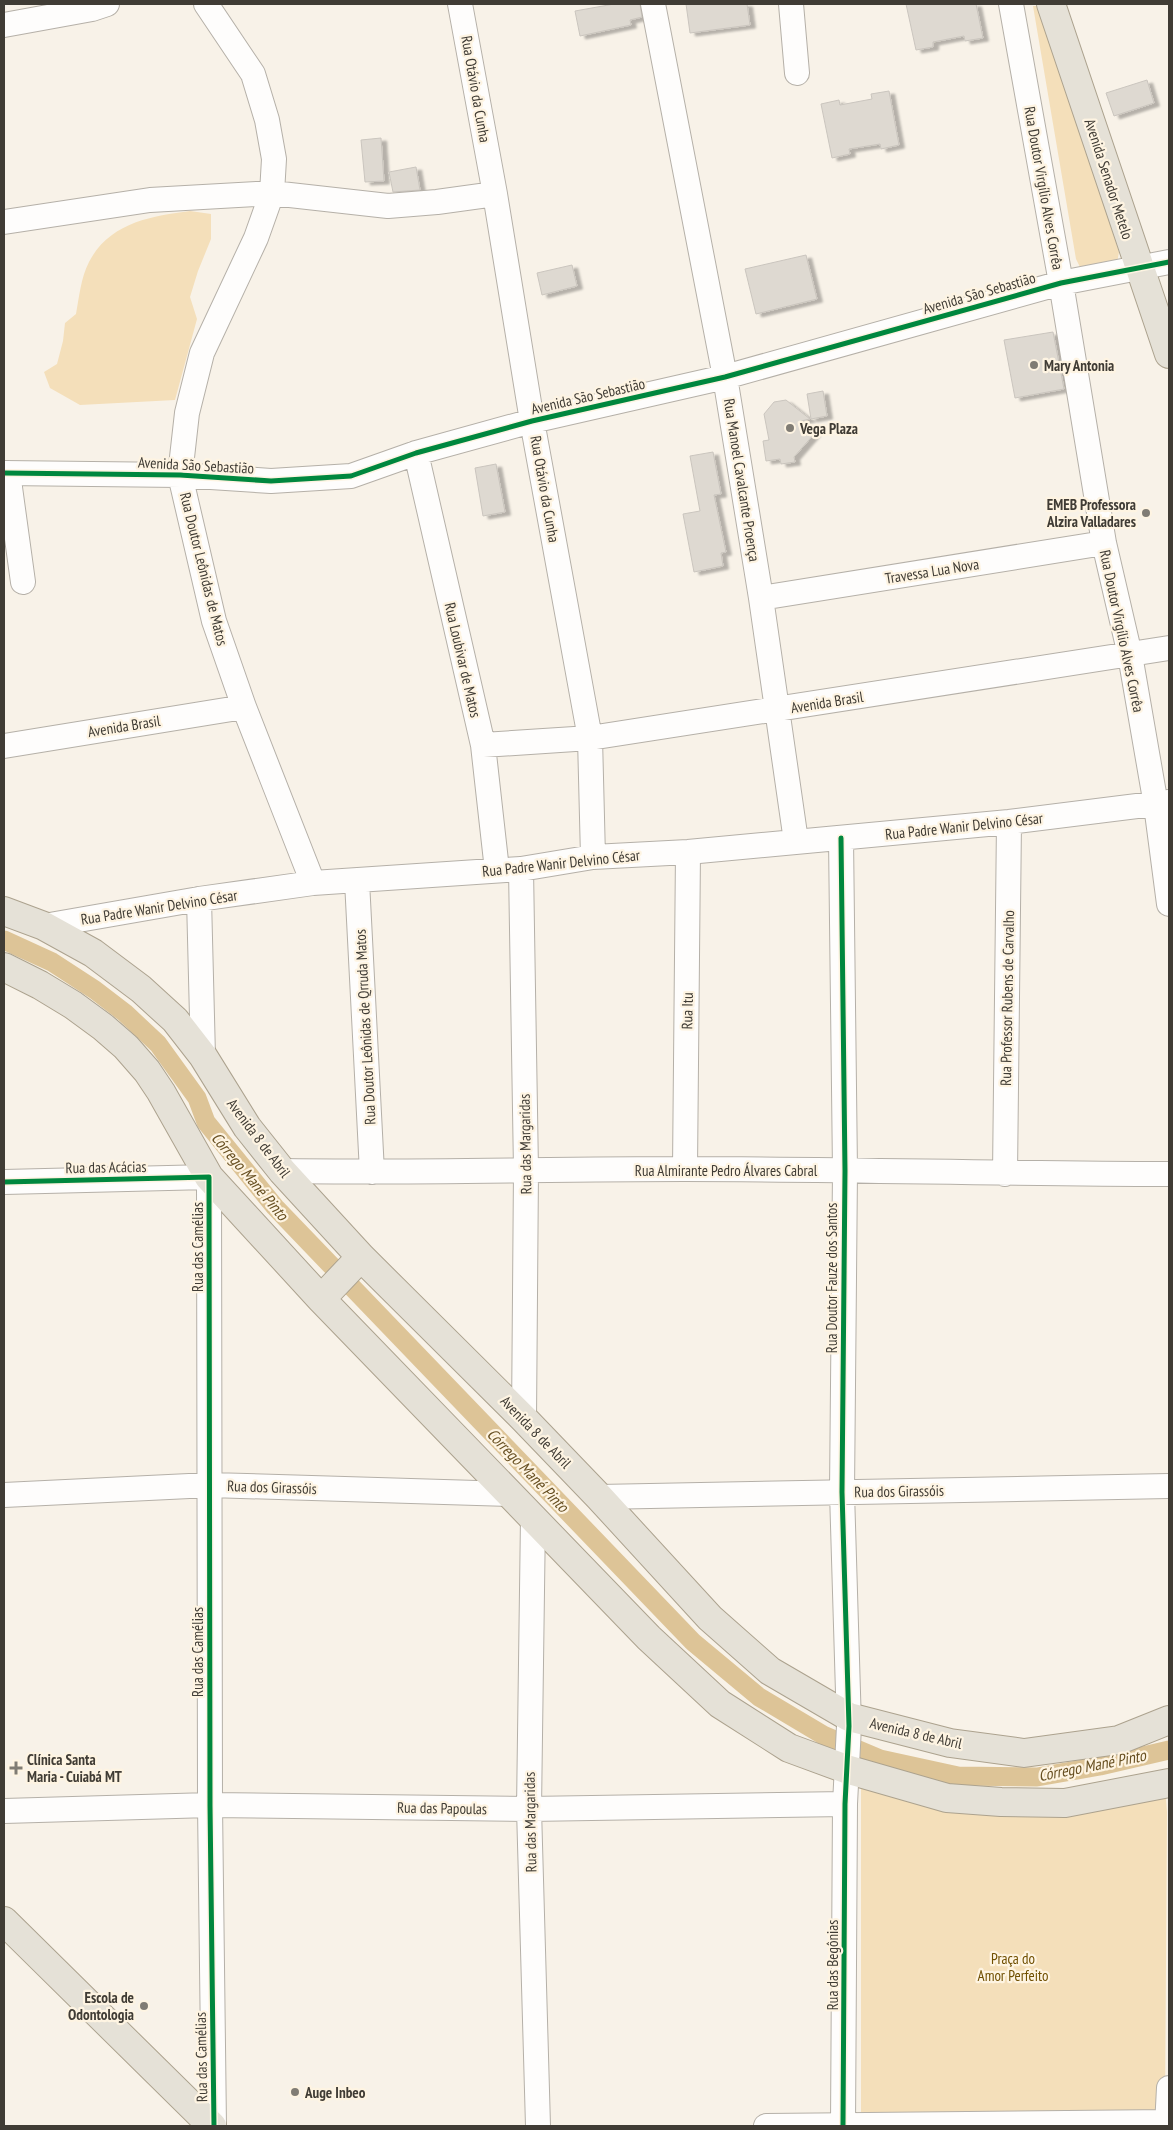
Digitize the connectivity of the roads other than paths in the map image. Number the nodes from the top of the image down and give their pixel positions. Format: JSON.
{"nodes":[{"id":1,"x":107,"y":4,"type":"edge"},
{"id":2,"x":206,"y":4,"type":"edge"},
{"id":3,"x":460,"y":4,"type":"edge"},
{"id":4,"x":653,"y":4,"type":"edge"},
{"id":5,"x":791,"y":4,"type":"edge"},
{"id":6,"x":1011,"y":4,"type":"edge"},
{"id":7,"x":1051,"y":4,"type":"edge"},
{"id":8,"x":4,"y":25,"type":"edge"},
{"id":9,"x":797,"y":73,"type":"dead end"},
{"id":10,"x":272,"y":193,"type":"junction"},
{"id":11,"x":495,"y":194,"type":"junction"},
{"id":12,"x":4,"y":222,"type":"edge"},
{"id":13,"x":1169,"y":262,"type":"edge"},
{"id":14,"x":1139,"y":269,"type":"junction"},
{"id":15,"x":1061,"y":283,"type":"junction"},
{"id":16,"x":1169,"y":354,"type":"edge"},
{"id":17,"x":725,"y":377,"type":"junction"},
{"id":18,"x":532,"y":421,"type":"junction"},
{"id":19,"x":416,"y":453,"type":"junction"},
{"id":20,"x":6,"y":473,"type":"edge"},
{"id":21,"x":180,"y":475,"type":"junction"},
{"id":22,"x":1104,"y":543,"type":"junction"},
{"id":23,"x":23,"y":582,"type":"dead end"},
{"id":24,"x":761,"y":598,"type":"junction"},
{"id":25,"x":1169,"y":648,"type":"edge"},
{"id":26,"x":1130,"y":655,"type":"junction"},
{"id":27,"x":244,"y":707,"type":"junction"},
{"id":28,"x":776,"y":710,"type":"junction"},
{"id":29,"x":590,"y":738,"type":"junction"},
{"id":30,"x":483,"y":745,"type":"junction"},
{"id":31,"x":4,"y":746,"type":"edge"},
{"id":32,"x":1162,"y":803,"type":"edge"},
{"id":33,"x":1009,"y":822,"type":"junction"},
{"id":34,"x":841,"y":838,"type":"junction"},
{"id":35,"x":796,"y":841,"type":"junction"},
{"id":36,"x":688,"y":852,"type":"junction"},
{"id":37,"x":594,"y":856,"type":"junction"},
{"id":38,"x":520,"y":869,"type":"junction"},
{"id":39,"x":497,"y":870,"type":"junction"},
{"id":40,"x":357,"y":881,"type":"junction"},
{"id":41,"x":313,"y":883,"type":"junction"},
{"id":42,"x":199,"y":900,"type":"junction"},
{"id":43,"x":1169,"y":904,"type":"edge"},
{"id":44,"x":4,"y":911,"type":"edge"},
{"id":45,"x":44,"y":926,"type":"junction"},
{"id":46,"x":4,"y":967,"type":"edge"},
{"id":47,"x":203,"y":1056,"type":"junction"},
{"id":48,"x":685,"y":1169,"type":"junction"},
{"id":49,"x":526,"y":1170,"type":"junction"},
{"id":50,"x":282,"y":1171,"type":"junction"},
{"id":51,"x":845,"y":1171,"type":"junction"},
{"id":52,"x":372,"y":1172,"type":"junction"},
{"id":53,"x":1005,"y":1174,"type":"junction"},
{"id":54,"x":1169,"y":1174,"type":"edge"},
{"id":55,"x":209,"y":1177,"type":"junction"},
{"id":56,"x":4,"y":1182,"type":"edge"},
{"id":57,"x":340,"y":1278,"type":"junction"},
{"id":58,"x":524,"y":1419,"type":"junction"},
{"id":59,"x":210,"y":1485,"type":"junction"},
{"id":60,"x":1169,"y":1486,"type":"edge"},
{"id":61,"x":842,"y":1492,"type":"junction"},
{"id":62,"x":510,"y":1494,"type":"junction"},
{"id":63,"x":4,"y":1495,"type":"edge"},
{"id":64,"x":599,"y":1497,"type":"junction"},
{"id":65,"x":533,"y":1518,"type":"junction"},
{"id":66,"x":1169,"y":1720,"type":"edge"},
{"id":67,"x":849,"y":1722,"type":"junction"},
{"id":68,"x":846,"y":1764,"type":"junction"},
{"id":69,"x":1169,"y":1783,"type":"edge"},
{"id":70,"x":845,"y":1804,"type":"junction"},
{"id":71,"x":210,"y":1806,"type":"junction"},
{"id":72,"x":529,"y":1809,"type":"junction"},
{"id":73,"x":4,"y":1811,"type":"edge"},
{"id":74,"x":4,"y":1922,"type":"edge"},
{"id":75,"x":1169,"y":2088,"type":"edge"},
{"id":76,"x":1167,"y":2123,"type":"edge"},
{"id":77,"x":843,"y":2125,"type":"edge"},
{"id":78,"x":213,"y":2126,"type":"edge"},
{"id":79,"x":538,"y":2126,"type":"edge"},
{"id":80,"x":766,"y":2126,"type":"edge"}],
"edges":[{"from":1,"to":8,"type":"street"},
{"from":2,"to":10,"type":"street","name":"Rua Doutor Leônidas de Matos"},
{"from":3,"to":11,"type":"street","name":"Rua Otávio da Cunha"},
{"from":4,"to":17,"type":"street","name":"Rua Manoel Cavalcante Proença"},
{"from":5,"to":9,"type":"street"},
{"from":6,"to":15,"type":"street","name":"Rua Doutor Virgílio Alves Corrêa"},
{"from":7,"to":14,"type":"main road","name":"Avenida Senador Metelo"},
{"from":10,"to":11,"type":"street"},
{"from":10,"to":12,"type":"street"},
{"from":10,"to":21,"type":"street","name":"Rua Doutor Leônidas de Matos"},
{"from":11,"to":18,"type":"street","name":"Rua Otávio da Cunha"},
{"from":13,"to":14,"type":"street","name":"Avenida São Sebastião"},
{"from":14,"to":15,"type":"street","name":"Avenida São Sebastião"},
{"from":14,"to":16,"type":"main road","name":"Avenida Senador Metelo"},
{"from":15,"to":17,"type":"street","name":"Avenida São Sebastião"},
{"from":15,"to":22,"type":"street","name":"Rua Doutor Virgílio Alves Corrêa"},
{"from":17,"to":18,"type":"street","name":"Avenida São Sebastião"},
{"from":17,"to":24,"type":"street","name":"Rua Manoel Cavalcante Proença"},
{"from":18,"to":19,"type":"street","name":"Avenida São Sebastião"},
{"from":18,"to":29,"type":"street","name":"Rua Otávio da Cunha"},
{"from":19,"to":21,"type":"street","name":"Avenida São Sebastião"},
{"from":19,"to":30,"type":"street","name":"Rua Loubivar de Matos"},
{"from":20,"to":21,"type":"street","name":"Avenida São Sebastião"},
{"from":20,"to":23,"type":"street"},
{"from":21,"to":27,"type":"street","name":"Rua Doutor Leônidas de Matos"},
{"from":22,"to":24,"type":"street","name":"Travessa Lua Nova"},
{"from":22,"to":26,"type":"street","name":"Rua Doutor Virgílio Alves Corrêa"},
{"from":24,"to":28,"type":"street","name":"Rua Manoel Cavalcante Proença"},
{"from":25,"to":26,"type":"street","name":"Avenida Brasil"},
{"from":26,"to":28,"type":"street","name":"Avenida Brasil"},
{"from":26,"to":32,"type":"street","name":"Rua Doutor Virgílio Alves Corrêa"},
{"from":27,"to":31,"type":"street","name":"Avenida Brasil"},
{"from":27,"to":41,"type":"street","name":"Rua Doutor Leônidas de Matos"},
{"from":28,"to":29,"type":"street","name":"Avenida Brasil"},
{"from":28,"to":35,"type":"street","name":"Rua Manoel Cavalcante Proença"},
{"from":29,"to":30,"type":"street","name":"Avenida Brasil"},
{"from":29,"to":37,"type":"street","name":"Rua Otávio da Cunha"},
{"from":30,"to":39,"type":"street","name":"Rua Loubivar de Matos"},
{"from":32,"to":33,"type":"street","name":"Rua Padre Wanir Delvino César"},
{"from":32,"to":43,"type":"street","name":"Rua Doutor Virgílio Alves Corrêa"},
{"from":33,"to":34,"type":"street","name":"Rua Padre Wanir Delvino César"},
{"from":33,"to":53,"type":"street","name":"Rua Professor Rubens de Carvalho"},
{"from":34,"to":35,"type":"street","name":"Rua Padre Wanir Delvino César"},
{"from":34,"to":51,"type":"street","name":"Rua Doutor Fauze dos Santos"},
{"from":35,"to":36,"type":"street","name":"Rua Padre Wanir Delvino César"},
{"from":36,"to":37,"type":"street","name":"Rua Padre Wanir Delvino César"},
{"from":36,"to":48,"type":"street","name":"Rua Itu"},
{"from":37,"to":38,"type":"street","name":"Rua Padre Wanir Delvino César"},
{"from":38,"to":39,"type":"street","name":"Rua Padre Wanir Delvino César"},
{"from":38,"to":49,"type":"street","name":"Rua das Margaridas"},
{"from":39,"to":40,"type":"street","name":"Rua Padre Wanir Delvino César"},
{"from":40,"to":41,"type":"street","name":"Rua Padre Wanir Delvino César"},
{"from":40,"to":52,"type":"street","name":"Rua Doutor Leônidas de Qrruda Matos"},
{"from":41,"to":42,"type":"street","name":"Rua Padre Wanir Delvino César"},
{"from":42,"to":45,"type":"street","name":"Rua Padre Wanir Delvino César"},
{"from":42,"to":47,"type":"street"},
{"from":44,"to":45,"type":"main road","name":"Avenida 8 de Abril"},
{"from":45,"to":47,"type":"main road","name":"Avenida 8 de Abril"},
{"from":46,"to":55,"type":"main road","name":"Avenida 8 de Abril"},
{"from":47,"to":50,"type":"main road","name":"Avenida 8 de Abril"},
{"from":48,"to":49,"type":"street","name":"Rua Almirante Pedro Álvares Cabral"},
{"from":48,"to":51,"type":"street","name":"Rua Almirante Pedro Álvares Cabral"},
{"from":49,"to":52,"type":"street","name":"Rua Almirante Pedro Álvares Cabral"},
{"from":49,"to":58,"type":"street","name":"Rua das Margaridas"},
{"from":50,"to":52,"type":"street","name":"Rua Almirante Pedro Álvares Cabral"},
{"from":50,"to":57,"type":"main road","name":"Avenida 8 de Abril"},
{"from":51,"to":53,"type":"street","name":"Rua Almirante Pedro Álvares Cabral"},
{"from":51,"to":61,"type":"street","name":"Rua Doutor Fauze dos Santos"},
{"from":53,"to":54,"type":"street","name":"Rua Almirante Pedro Álvares Cabral"},
{"from":55,"to":56,"type":"street","name":"Rua das Acácias"},
{"from":55,"to":57,"type":"main road","name":"Avenida 8 de Abril"},
{"from":55,"to":59,"type":"street","name":"Rua das Camélias"},
{"from":57,"to":58,"type":"main road","name":"Avenida 8 de Abril"},
{"from":57,"to":62,"type":"main road","name":"Avenida 8 de Abril"},
{"from":58,"to":64,"type":"main road","name":"Avenida 8 de Abril"},
{"from":59,"to":62,"type":"street","name":"Rua dos Girassóis"},
{"from":59,"to":63,"type":"street","name":"Rua dos Girassóis"},
{"from":59,"to":71,"type":"street","name":"Rua das Camélias"},
{"from":60,"to":61,"type":"street","name":"Rua dos Girassóis"},
{"from":61,"to":64,"type":"street","name":"Rua dos Girassóis"},
{"from":61,"to":67,"type":"street","name":"Rua Doutor Fauze dos Santos"},
{"from":62,"to":65,"type":"main road","name":"Avenida 8 de Abril"},
{"from":64,"to":67,"type":"main road","name":"Avenida 8 de Abril"},
{"from":65,"to":68,"type":"main road","name":"Avenida 8 de Abril"},
{"from":65,"to":72,"type":"street","name":"Rua das Margaridas"},
{"from":66,"to":67,"type":"main road","name":"Avenida 8 de Abril"},
{"from":67,"to":68,"type":"street","name":"Rua Doutor Fauze dos Santos"},
{"from":68,"to":69,"type":"main road","name":"Avenida 8 de Abril"},
{"from":68,"to":70,"type":"street"},
{"from":70,"to":72,"type":"street","name":"Rua das Papoulas"},
{"from":70,"to":77,"type":"street","name":"Rua das Begônias"},
{"from":71,"to":72,"type":"street","name":"Rua das Papoulas"},
{"from":71,"to":73,"type":"street","name":"Rua das Papoulas"},
{"from":71,"to":78,"type":"street","name":"Rua das Camélias"},
{"from":72,"to":79,"type":"street","name":"Rua das Margaridas"},
{"from":74,"to":78,"type":"main road"},
{"from":75,"to":76,"type":"street"},
{"from":76,"to":77,"type":"street"},
{"from":77,"to":80,"type":"street"}]}
